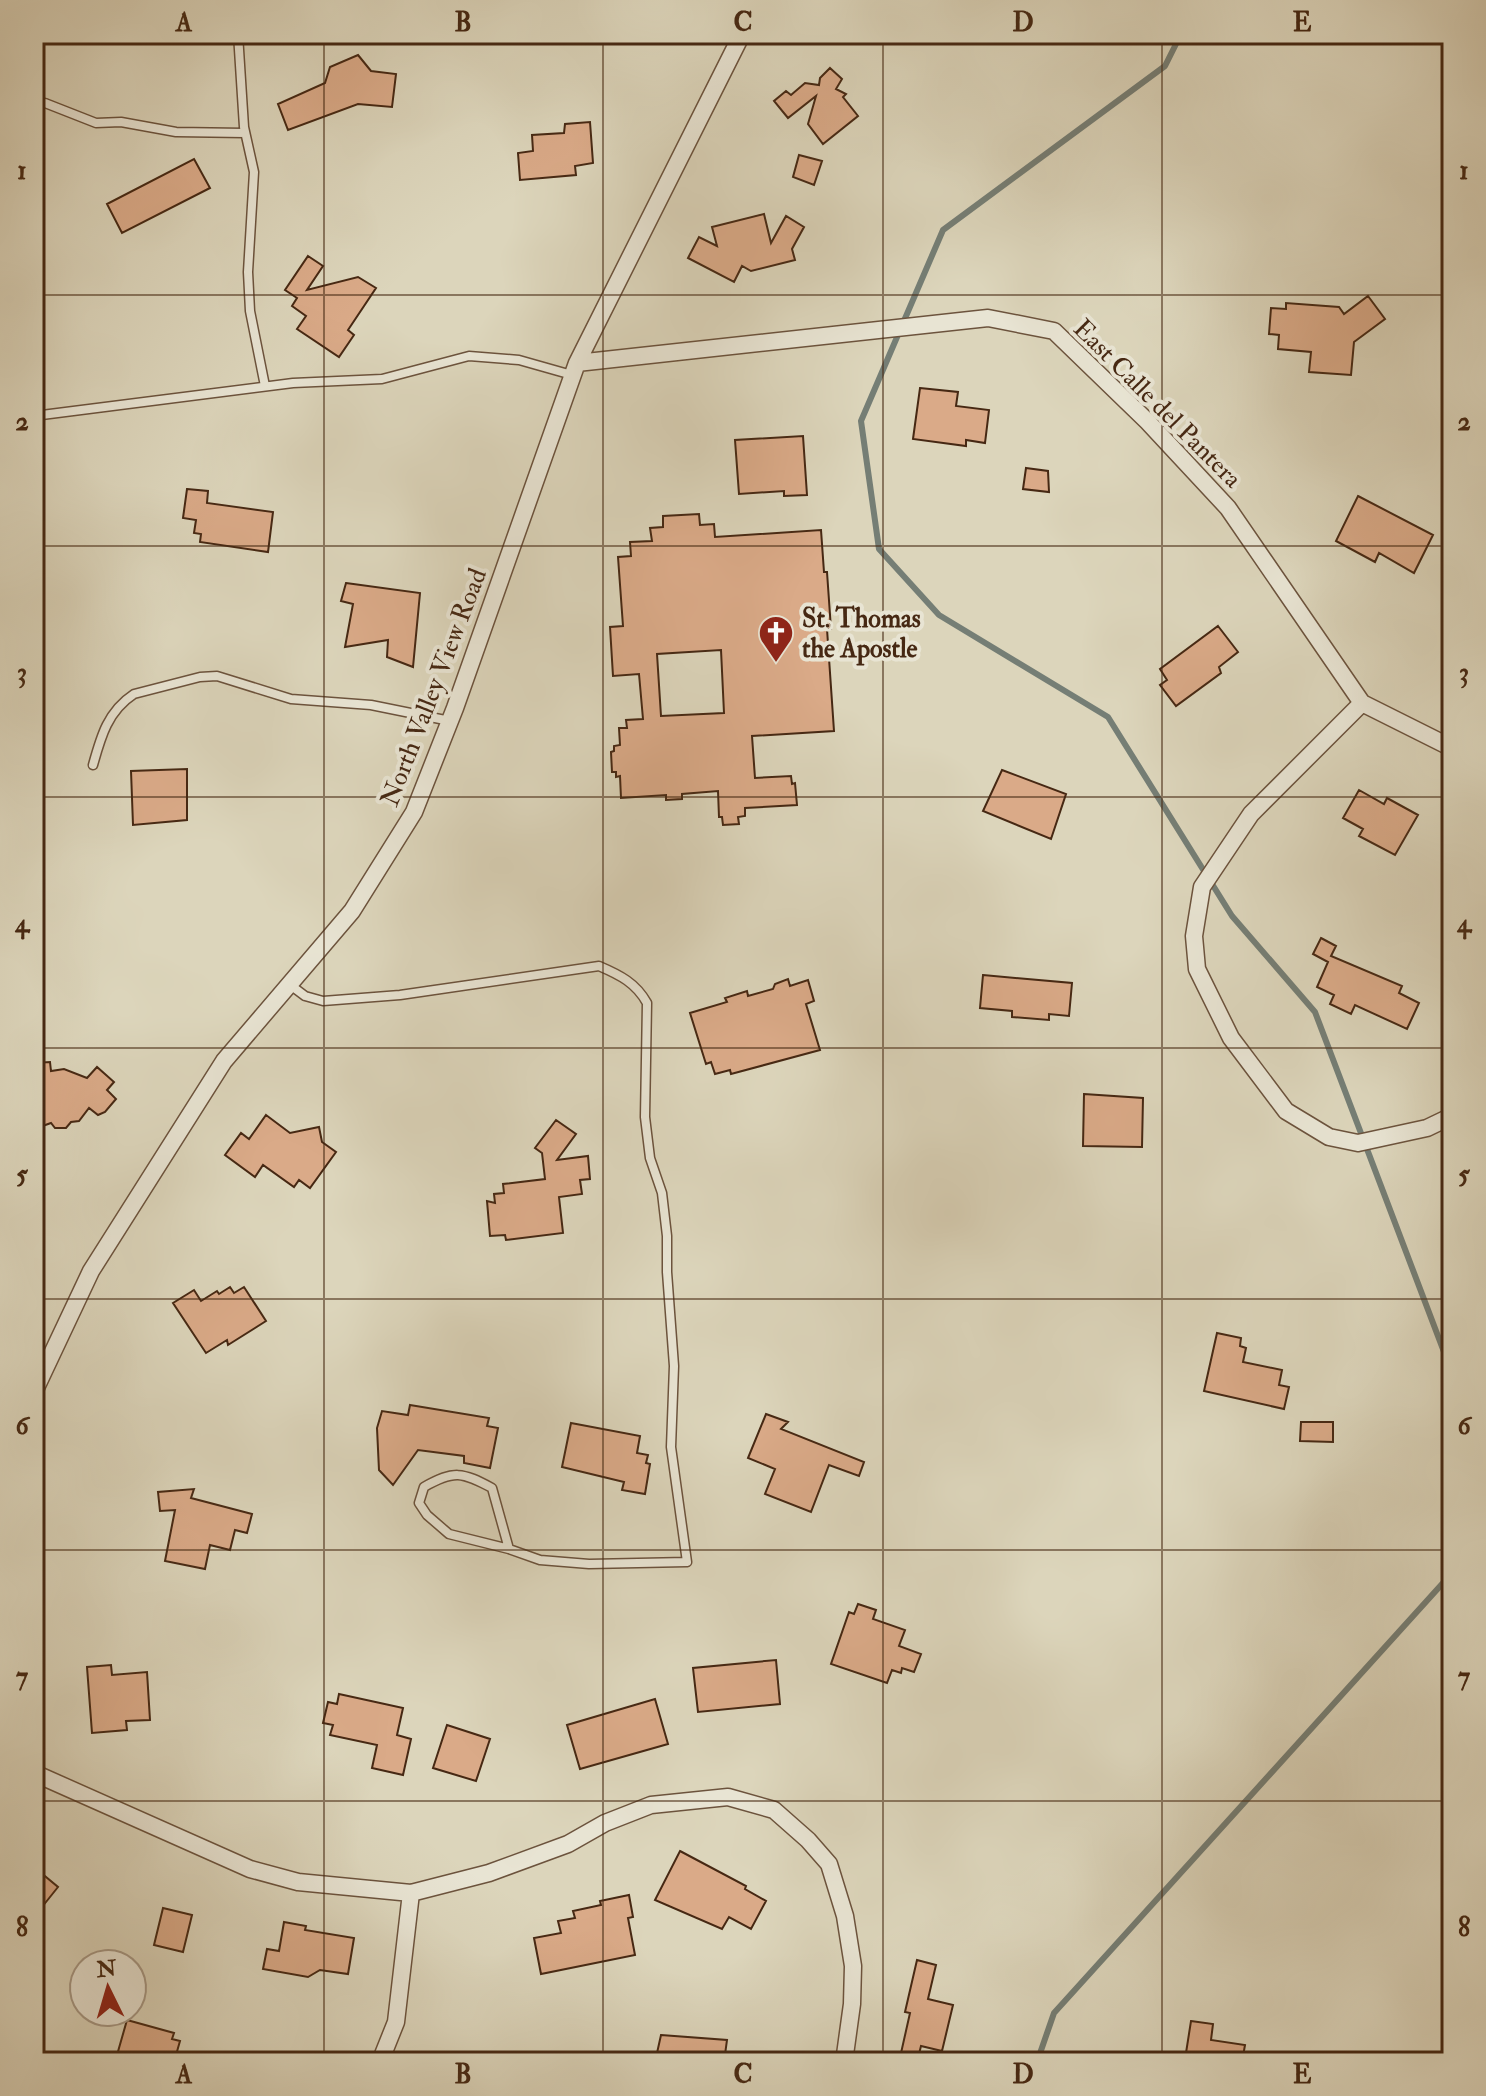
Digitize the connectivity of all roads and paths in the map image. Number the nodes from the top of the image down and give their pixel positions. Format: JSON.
{"nodes":[{"id":1,"x":238,"y":34,"type":"edge"},
{"id":2,"x":742,"y":34,"type":"edge"},
{"id":3,"x":34,"y":104,"type":"edge"},
{"id":4,"x":245,"y":133,"type":"junction"},
{"id":5,"x":574,"y":369,"type":"junction"},
{"id":6,"x":265,"y":386,"type":"junction"},
{"id":7,"x":34,"y":416,"type":"edge"},
{"id":8,"x":1362,"y":703,"type":"junction"},
{"id":9,"x":450,"y":721,"type":"junction"},
{"id":10,"x":1452,"y":748,"type":"edge"},
{"id":11,"x":93,"y":765,"type":"dead end"},
{"id":12,"x":289,"y":984,"type":"junction"},
{"id":13,"x":1452,"y":1116,"type":"edge"},
{"id":14,"x":34,"y":1392,"type":"edge"},
{"id":15,"x":509,"y":1549,"type":"junction"},
{"id":16,"x":34,"y":1773,"type":"edge"},
{"id":17,"x":411,"y":1893,"type":"junction"},
{"id":18,"x":380,"y":2062,"type":"edge"},
{"id":19,"x":844,"y":2062,"type":"edge"}],
"edges":[{"from":1,"to":4,"type":"lane"},
{"from":2,"to":5,"type":"street","name":"North Valley View Road"},
{"from":3,"to":4,"type":"lane"},
{"from":4,"to":6,"type":"lane"},
{"from":5,"to":6,"type":"lane"},
{"from":5,"to":8,"type":"street","name":"East Calle del Pantera"},
{"from":5,"to":9,"type":"street","name":"North Valley View Road"},
{"from":6,"to":7,"type":"lane"},
{"from":8,"to":10,"type":"street","name":"East Calle del Pantera"},
{"from":8,"to":13,"type":"street"},
{"from":9,"to":11,"type":"lane"},
{"from":9,"to":12,"type":"street","name":"North Valley View Road"},
{"from":12,"to":14,"type":"street","name":"North Valley View Road"},
{"from":12,"to":15,"type":"lane"},
{"from":15,"to":15,"type":"lane"},
{"from":16,"to":17,"type":"street"},
{"from":17,"to":18,"type":"street"},
{"from":17,"to":19,"type":"street"}]}
